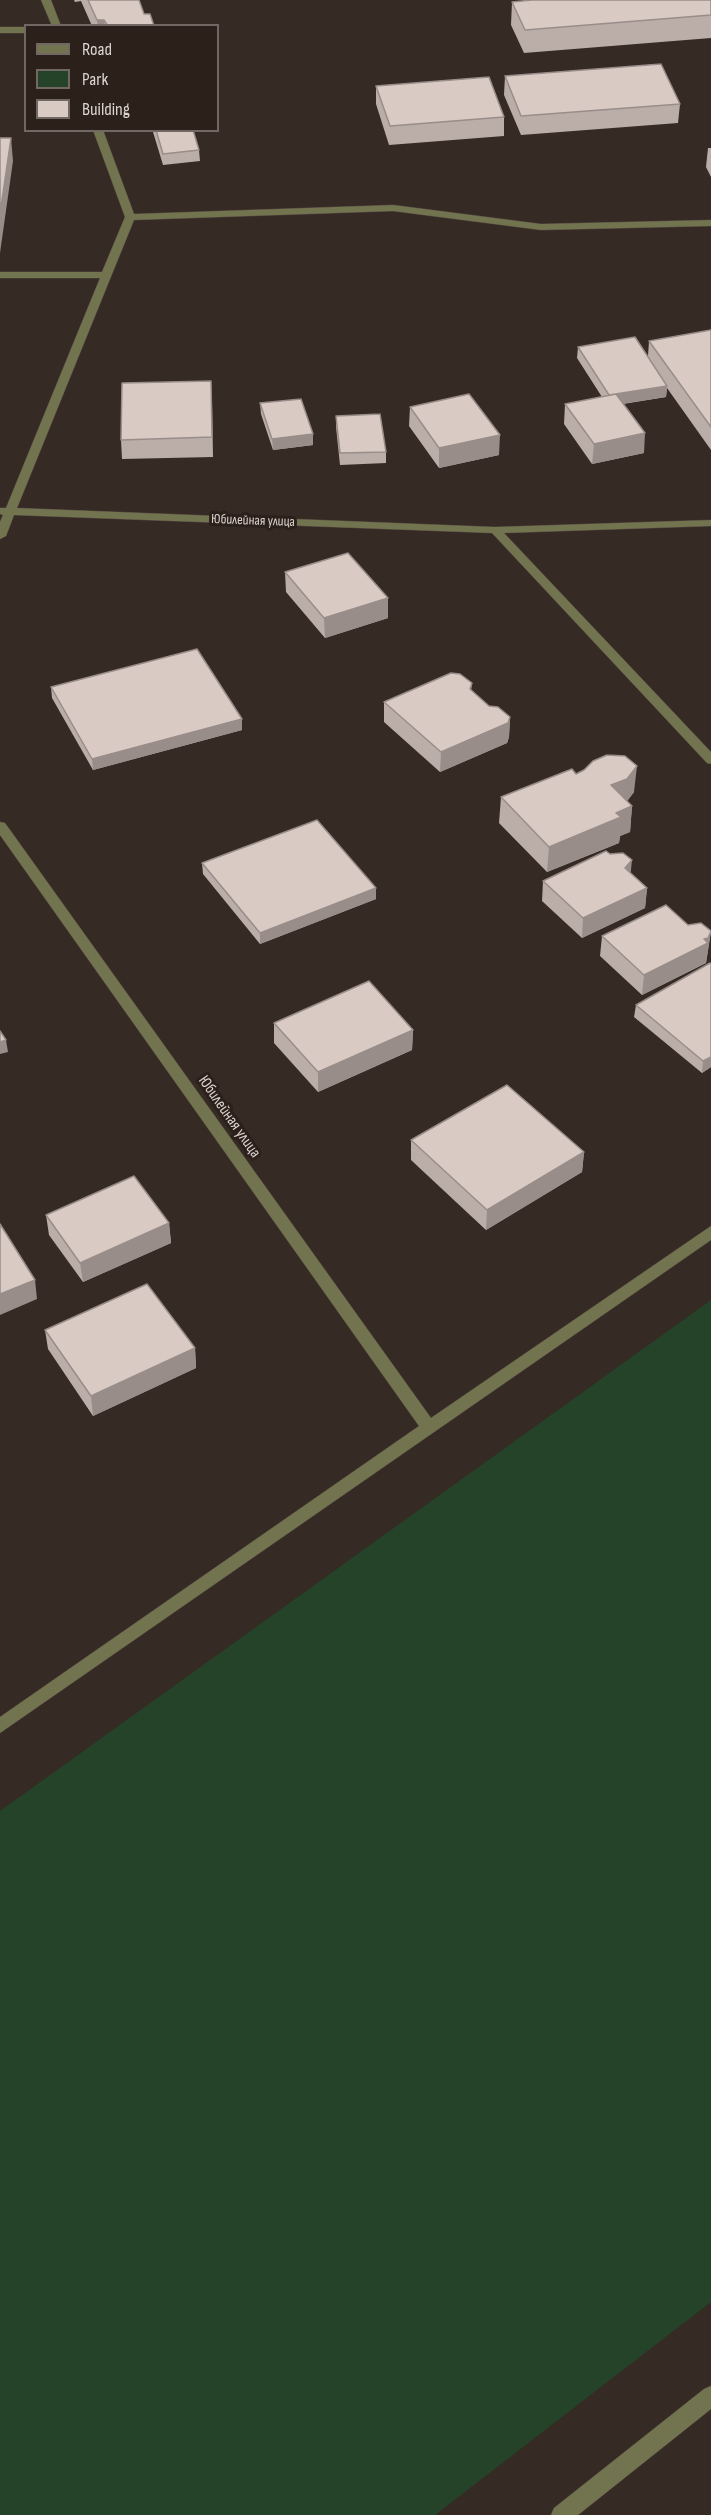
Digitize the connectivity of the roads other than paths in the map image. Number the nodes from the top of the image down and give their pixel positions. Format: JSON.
{"nodes":[{"id":1,"x":46,"y":0,"type":"edge"},
{"id":2,"x":56,"y":24,"type":"edge"},
{"id":3,"x":0,"y":30,"type":"edge"},
{"id":4,"x":24,"y":30,"type":"edge"},
{"id":5,"x":99,"y":132,"type":"edge"},
{"id":6,"x":130,"y":217,"type":"junction"},
{"id":7,"x":711,"y":223,"type":"edge"},
{"id":8,"x":0,"y":275,"type":"edge"},
{"id":9,"x":107,"y":275,"type":"junction"},
{"id":10,"x":6,"y":511,"type":"edge"},
{"id":11,"x":711,"y":523,"type":"edge"},
{"id":12,"x":495,"y":530,"type":"junction"},
{"id":13,"x":0,"y":536,"type":"edge"},
{"id":14,"x":711,"y":760,"type":"edge"},
{"id":15,"x":0,"y":826,"type":"edge"},
{"id":16,"x":711,"y":1232,"type":"edge"},
{"id":17,"x":429,"y":1428,"type":"junction"},
{"id":18,"x":0,"y":1726,"type":"edge"},
{"id":19,"x":711,"y":2396,"type":"edge"},
{"id":20,"x":561,"y":2515,"type":"edge"}],
"edges":[{"from":1,"to":2,"type":"street"},
{"from":3,"to":4,"type":"street"},
{"from":5,"to":6,"type":"street"},
{"from":6,"to":7,"type":"street"},
{"from":6,"to":9,"type":"street"},
{"from":8,"to":9,"type":"street"},
{"from":9,"to":10,"type":"street"},
{"from":10,"to":12,"type":"street","name":"Юбилейная улица"},
{"from":10,"to":13,"type":"street"},
{"from":11,"to":12,"type":"street","name":"Юбилейная улица"},
{"from":12,"to":14,"type":"street"},
{"from":15,"to":17,"type":"street","name":"Юбилейная улица"},
{"from":16,"to":17,"type":"street"},
{"from":17,"to":18,"type":"street"},
{"from":19,"to":20,"type":"street"}]}
